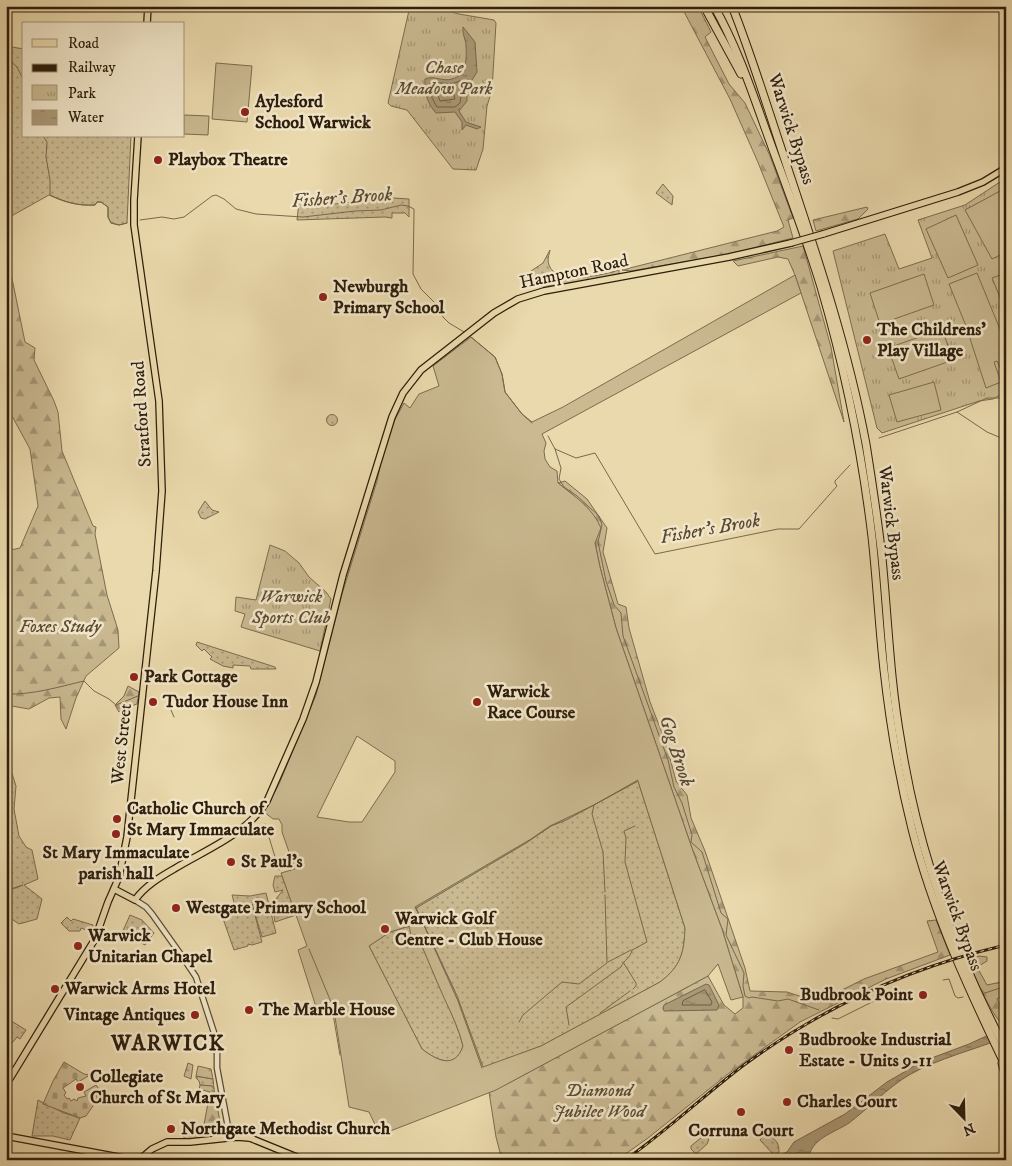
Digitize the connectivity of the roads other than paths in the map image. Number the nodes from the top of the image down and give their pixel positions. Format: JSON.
{"nodes":[{"id":1,"x":148,"y":6,"type":"edge"},
{"id":2,"x":704,"y":6,"type":"edge"},
{"id":3,"x":714,"y":6,"type":"edge"},
{"id":4,"x":733,"y":6,"type":"edge"},
{"id":5,"x":147,"y":22,"type":"edge"},
{"id":6,"x":138,"y":138,"type":"edge"},
{"id":7,"x":769,"y":138,"type":"junction"},
{"id":8,"x":1006,"y":168,"type":"edge"},
{"id":9,"x":143,"y":690,"type":"joint"},
{"id":10,"x":114,"y":889,"type":"junction"},
{"id":11,"x":135,"y":900,"type":"junction"},
{"id":12,"x":989,"y":1025,"type":"junction"},
{"id":13,"x":1002,"y":1048,"type":"edge"},
{"id":14,"x":1006,"y":1067,"type":"edge"},
{"id":15,"x":1006,"y":1077,"type":"edge"},
{"id":16,"x":6,"y":1085,"type":"edge"},
{"id":17,"x":228,"y":1129,"type":"junction"},
{"id":18,"x":6,"y":1136,"type":"edge"},
{"id":19,"x":231,"y":1137,"type":"junction"},
{"id":20,"x":250,"y":1138,"type":"junction"},
{"id":21,"x":212,"y":1140,"type":"junction"},
{"id":22,"x":144,"y":1157,"type":"edge"},
{"id":23,"x":126,"y":1159,"type":"edge"},
{"id":24,"x":304,"y":1160,"type":"edge"}],
"edges":[{"from":1,"to":5,"type":"main road"},
{"from":2,"to":7,"type":"highway"},
{"from":3,"to":7,"type":"highway"},
{"from":4,"to":12,"type":"highway","name":"Warwick Bypass"},
{"from":6,"to":9,"type":"main road","name":"Stratford Road"},
{"from":7,"to":12,"type":"highway","name":"Warwick Bypass"},
{"from":8,"to":11,"type":"main road","name":"Hampton Road","bridge":true},
{"from":9,"to":10,"type":"main road","name":"West Street"},
{"from":10,"to":11,"type":"main road"},
{"from":10,"to":16,"type":"main road","name":"West Street"},
{"from":11,"to":17,"type":"street"},
{"from":12,"to":13,"type":"highway"},
{"from":13,"to":14,"type":"highway"},
{"from":13,"to":15,"type":"highway"},
{"from":17,"to":19,"type":"main road"},
{"from":17,"to":19,"type":"main road"},
{"from":17,"to":20,"type":"main road"},
{"from":17,"to":21,"type":"main road"},
{"from":18,"to":23,"type":"main road"},
{"from":19,"to":20,"type":"main road"},
{"from":19,"to":21,"type":"main road"},
{"from":20,"to":24,"type":"main road"},
{"from":21,"to":22,"type":"main road"},
{"from":22,"to":23,"type":"main road"}]}
